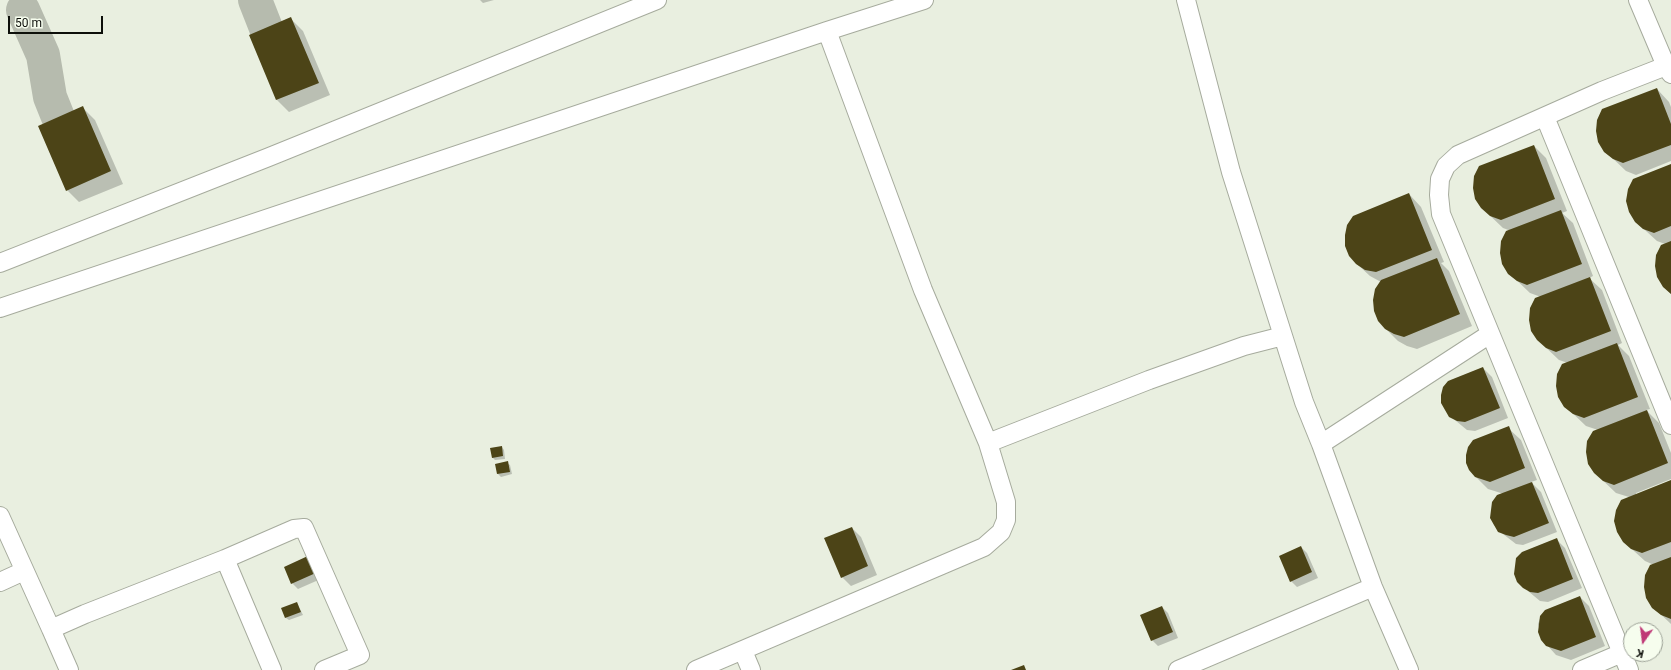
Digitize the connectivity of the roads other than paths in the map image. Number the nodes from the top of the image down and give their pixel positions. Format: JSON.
{"nodes":[{"id":1,"x":657,"y":0,"type":"edge"},
{"id":2,"x":924,"y":0,"type":"edge"},
{"id":3,"x":1186,"y":0,"type":"edge"},
{"id":4,"x":1638,"y":0,"type":"edge"},
{"id":5,"x":827,"y":31,"type":"junction"},
{"id":6,"x":1669,"y":70,"type":"edge"},
{"id":7,"x":1545,"y":117,"type":"junction"},
{"id":8,"x":0,"y":263,"type":"edge"},
{"id":9,"x":0,"y":308,"type":"edge"},
{"id":10,"x":1490,"y":334,"type":"junction"},
{"id":11,"x":1283,"y":336,"type":"junction"},
{"id":12,"x":1671,"y":425,"type":"edge"},
{"id":13,"x":988,"y":442,"type":"junction"},
{"id":14,"x":1321,"y":444,"type":"junction"},
{"id":15,"x":0,"y":516,"type":"edge"},
{"id":16,"x":225,"y":559,"type":"junction"},
{"id":17,"x":24,"y":571,"type":"junction"},
{"id":18,"x":0,"y":582,"type":"edge"},
{"id":19,"x":1373,"y":587,"type":"junction"},
{"id":20,"x":51,"y":629,"type":"junction"},
{"id":21,"x":743,"y":651,"type":"junction"},
{"id":22,"x":1622,"y":653,"type":"junction"},
{"id":23,"x":69,"y":670,"type":"edge"},
{"id":24,"x":272,"y":670,"type":"edge"},
{"id":25,"x":324,"y":670,"type":"edge"},
{"id":26,"x":696,"y":670,"type":"edge"},
{"id":27,"x":752,"y":670,"type":"edge"},
{"id":28,"x":1178,"y":670,"type":"edge"},
{"id":29,"x":1409,"y":670,"type":"edge"},
{"id":30,"x":1582,"y":670,"type":"edge"},
{"id":31,"x":1629,"y":670,"type":"edge"}],
"edges":[{"from":1,"to":8,"type":"lane"},
{"from":2,"to":5,"type":"lane"},
{"from":3,"to":11,"type":"lane"},
{"from":4,"to":6,"type":"lane"},
{"from":5,"to":9,"type":"lane"},
{"from":5,"to":13,"type":"lane"},
{"from":6,"to":7,"type":"lane"},
{"from":7,"to":10,"type":"lane"},
{"from":7,"to":12,"type":"lane"},
{"from":10,"to":14,"type":"lane"},
{"from":10,"to":22,"type":"lane"},
{"from":11,"to":13,"type":"lane"},
{"from":11,"to":14,"type":"lane"},
{"from":13,"to":21,"type":"lane"},
{"from":14,"to":19,"type":"lane"},
{"from":15,"to":17,"type":"lane"},
{"from":16,"to":20,"type":"lane"},
{"from":16,"to":24,"type":"lane"},
{"from":16,"to":25,"type":"lane"},
{"from":17,"to":18,"type":"lane"},
{"from":17,"to":20,"type":"lane"},
{"from":19,"to":28,"type":"lane"},
{"from":19,"to":29,"type":"lane"},
{"from":20,"to":23,"type":"lane"},
{"from":21,"to":26,"type":"lane"},
{"from":21,"to":27,"type":"lane"},
{"from":22,"to":30,"type":"lane"},
{"from":22,"to":31,"type":"lane"}]}
